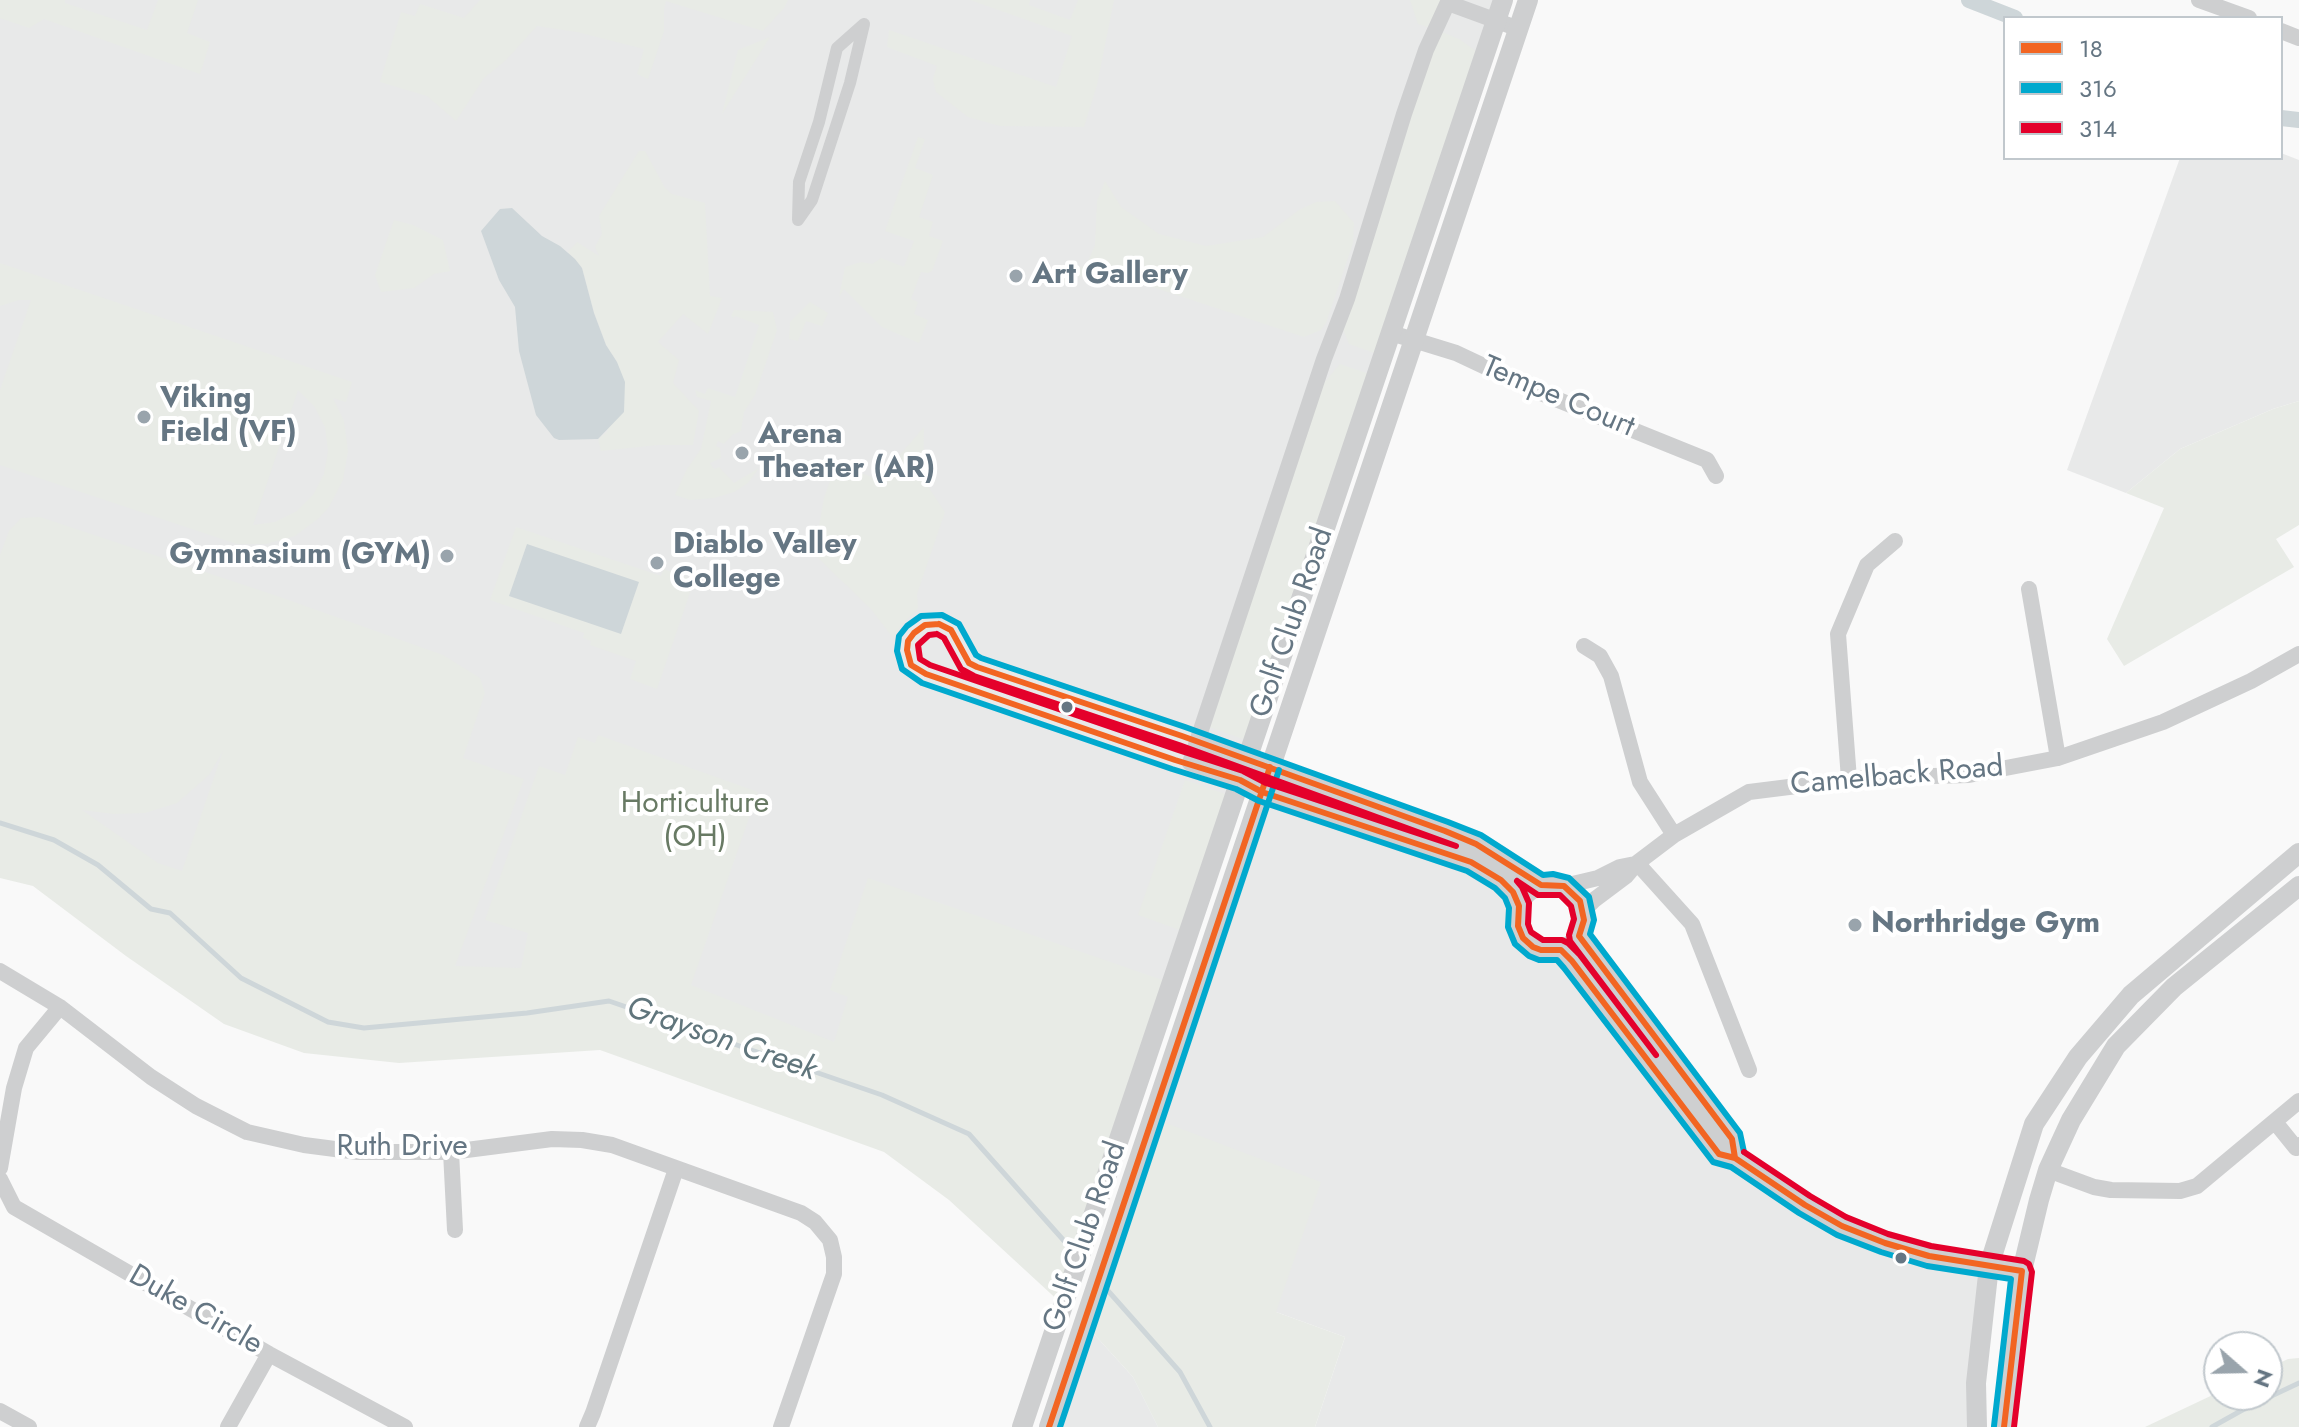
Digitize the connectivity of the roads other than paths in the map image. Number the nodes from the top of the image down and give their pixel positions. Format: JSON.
{"nodes":[{"id":1,"x":1503,"y":0,"type":"edge"},
{"id":2,"x":1528,"y":0,"type":"edge"},
{"id":3,"x":2199,"y":0,"type":"edge"},
{"id":4,"x":1448,"y":2,"type":"edge"},
{"id":5,"x":2243,"y":16,"type":"edge"},
{"id":6,"x":1496,"y":21,"type":"junction"},
{"id":7,"x":1519,"y":29,"type":"junction"},
{"id":8,"x":839,"y":119,"type":"junction"},
{"id":9,"x":819,"y":122,"type":"junction"},
{"id":10,"x":1391,"y":333,"type":"junction"},
{"id":11,"x":1414,"y":340,"type":"junction"},
{"id":12,"x":1716,"y":476,"type":"dead end"},
{"id":13,"x":1895,"y":541,"type":"dead end"},
{"id":14,"x":2029,"y":589,"type":"dead end"},
{"id":15,"x":1584,"y":646,"type":"dead end"},
{"id":16,"x":2299,"y":654,"type":"edge"},
{"id":17,"x":1197,"y":743,"type":"junction"},
{"id":18,"x":2058,"y":758,"type":"junction"},
{"id":19,"x":1247,"y":759,"type":"junction"},
{"id":20,"x":1270,"y":767,"type":"junction"},
{"id":21,"x":1849,"y":779,"type":"junction"},
{"id":22,"x":1240,"y":780,"type":"junction"},
{"id":23,"x":1262,"y":792,"type":"junction"},
{"id":24,"x":1674,"y":835,"type":"junction"},
{"id":25,"x":2299,"y":853,"type":"edge"},
{"id":26,"x":1637,"y":863,"type":"junction"},
{"id":27,"x":1541,"y":885,"type":"junction"},
{"id":28,"x":1564,"y":886,"type":"junction"},
{"id":29,"x":2299,"y":886,"type":"edge"},
{"id":30,"x":1519,"y":906,"type":"junction"},
{"id":31,"x":1583,"y":911,"type":"junction"},
{"id":32,"x":1579,"y":936,"type":"junction"},
{"id":33,"x":1561,"y":950,"type":"junction"},
{"id":34,"x":0,"y":971,"type":"edge"},
{"id":35,"x":60,"y":1007,"type":"junction"},
{"id":36,"x":1749,"y":1070,"type":"dead end"},
{"id":37,"x":2299,"y":1101,"type":"edge"},
{"id":38,"x":2275,"y":1122,"type":"junction"},
{"id":39,"x":2299,"y":1145,"type":"edge"},
{"id":40,"x":451,"y":1152,"type":"junction"},
{"id":41,"x":1735,"y":1158,"type":"junction"},
{"id":42,"x":0,"y":1168,"type":"edge"},
{"id":43,"x":676,"y":1169,"type":"junction"},
{"id":44,"x":2048,"y":1170,"type":"junction"},
{"id":45,"x":0,"y":1179,"type":"edge"},
{"id":46,"x":455,"y":1230,"type":"dead end"},
{"id":47,"x":1989,"y":1266,"type":"junction"},
{"id":48,"x":2022,"y":1271,"type":"junction"},
{"id":49,"x":269,"y":1354,"type":"junction"},
{"id":50,"x":0,"y":1411,"type":"edge"},
{"id":51,"x":29,"y":1427,"type":"edge"},
{"id":52,"x":228,"y":1427,"type":"edge"},
{"id":53,"x":405,"y":1427,"type":"edge"},
{"id":54,"x":587,"y":1427,"type":"edge"},
{"id":55,"x":781,"y":1427,"type":"edge"},
{"id":56,"x":1022,"y":1427,"type":"edge"},
{"id":57,"x":1049,"y":1427,"type":"edge"},
{"id":58,"x":1977,"y":1427,"type":"edge"},
{"id":59,"x":2004,"y":1427,"type":"edge"}],
"edges":[{"from":1,"to":6,"type":"street","name":"Golf Club Road"},
{"from":2,"to":7,"type":"street","name":"Golf Club Road"},
{"from":3,"to":5,"type":"street"},
{"from":4,"to":6,"type":"street"},
{"from":4,"to":17,"type":"street"},
{"from":6,"to":7,"type":"street"},
{"from":6,"to":10,"type":"street","name":"Golf Club Road"},
{"from":7,"to":11,"type":"street","name":"Golf Club Road"},
{"from":8,"to":9,"type":"street"},
{"from":8,"to":9,"type":"street"},
{"from":8,"to":9,"type":"street"},
{"from":10,"to":11,"type":"street","name":"Tempe Court"},
{"from":10,"to":19,"type":"street","name":"Golf Club Road"},
{"from":11,"to":12,"type":"street","name":"Tempe Court"},
{"from":11,"to":20,"type":"street","name":"Golf Club Road"},
{"from":13,"to":21,"type":"street"},
{"from":14,"to":18,"type":"street"},
{"from":15,"to":24,"type":"street"},
{"from":16,"to":18,"type":"street","name":"Camelback Road"},
{"from":17,"to":19,"type":"street"},
{"from":17,"to":22,"type":"street"},
{"from":18,"to":21,"type":"street","name":"Camelback Road"},
{"from":19,"to":20,"type":"street"},
{"from":19,"to":22,"type":"street","name":"Golf Club Road"},
{"from":20,"to":23,"type":"street","name":"Golf Club Road"},
{"from":20,"to":27,"type":"street"},
{"from":21,"to":24,"type":"street","name":"Camelback Road"},
{"from":22,"to":23,"type":"street"},
{"from":22,"to":56,"type":"street","name":"Golf Club Road"},
{"from":23,"to":30,"type":"street"},
{"from":23,"to":57,"type":"street","name":"Golf Club Road"},
{"from":24,"to":26,"type":"street","name":"Camelback Road"},
{"from":25,"to":47,"type":"street"},
{"from":26,"to":28,"type":"street","name":"Camelback Road"},
{"from":26,"to":31,"type":"street","name":"Camelback Road"},
{"from":26,"to":36,"type":"street"},
{"from":27,"to":28,"type":"street"},
{"from":27,"to":30,"type":"street"},
{"from":28,"to":31,"type":"street"},
{"from":29,"to":44,"type":"street"},
{"from":30,"to":33,"type":"street"},
{"from":31,"to":32,"type":"street"},
{"from":32,"to":33,"type":"street"},
{"from":32,"to":41,"type":"street"},
{"from":33,"to":41,"type":"street"},
{"from":34,"to":35,"type":"street","name":"Ruth Drive"},
{"from":35,"to":40,"type":"street","name":"Ruth Drive"},
{"from":35,"to":42,"type":"street"},
{"from":37,"to":38,"type":"street"},
{"from":38,"to":39,"type":"street"},
{"from":38,"to":44,"type":"street"},
{"from":40,"to":43,"type":"street","name":"Ruth Drive"},
{"from":40,"to":46,"type":"street"},
{"from":41,"to":47,"type":"street"},
{"from":43,"to":54,"type":"street"},
{"from":43,"to":55,"type":"street","name":"Ruth Drive"},
{"from":44,"to":48,"type":"street"},
{"from":45,"to":49,"type":"street","name":"Duke Circle"},
{"from":47,"to":48,"type":"street"},
{"from":47,"to":58,"type":"street"},
{"from":48,"to":59,"type":"street"},
{"from":49,"to":52,"type":"street"},
{"from":49,"to":53,"type":"street","name":"Duke Circle"},
{"from":50,"to":51,"type":"street"}]}
